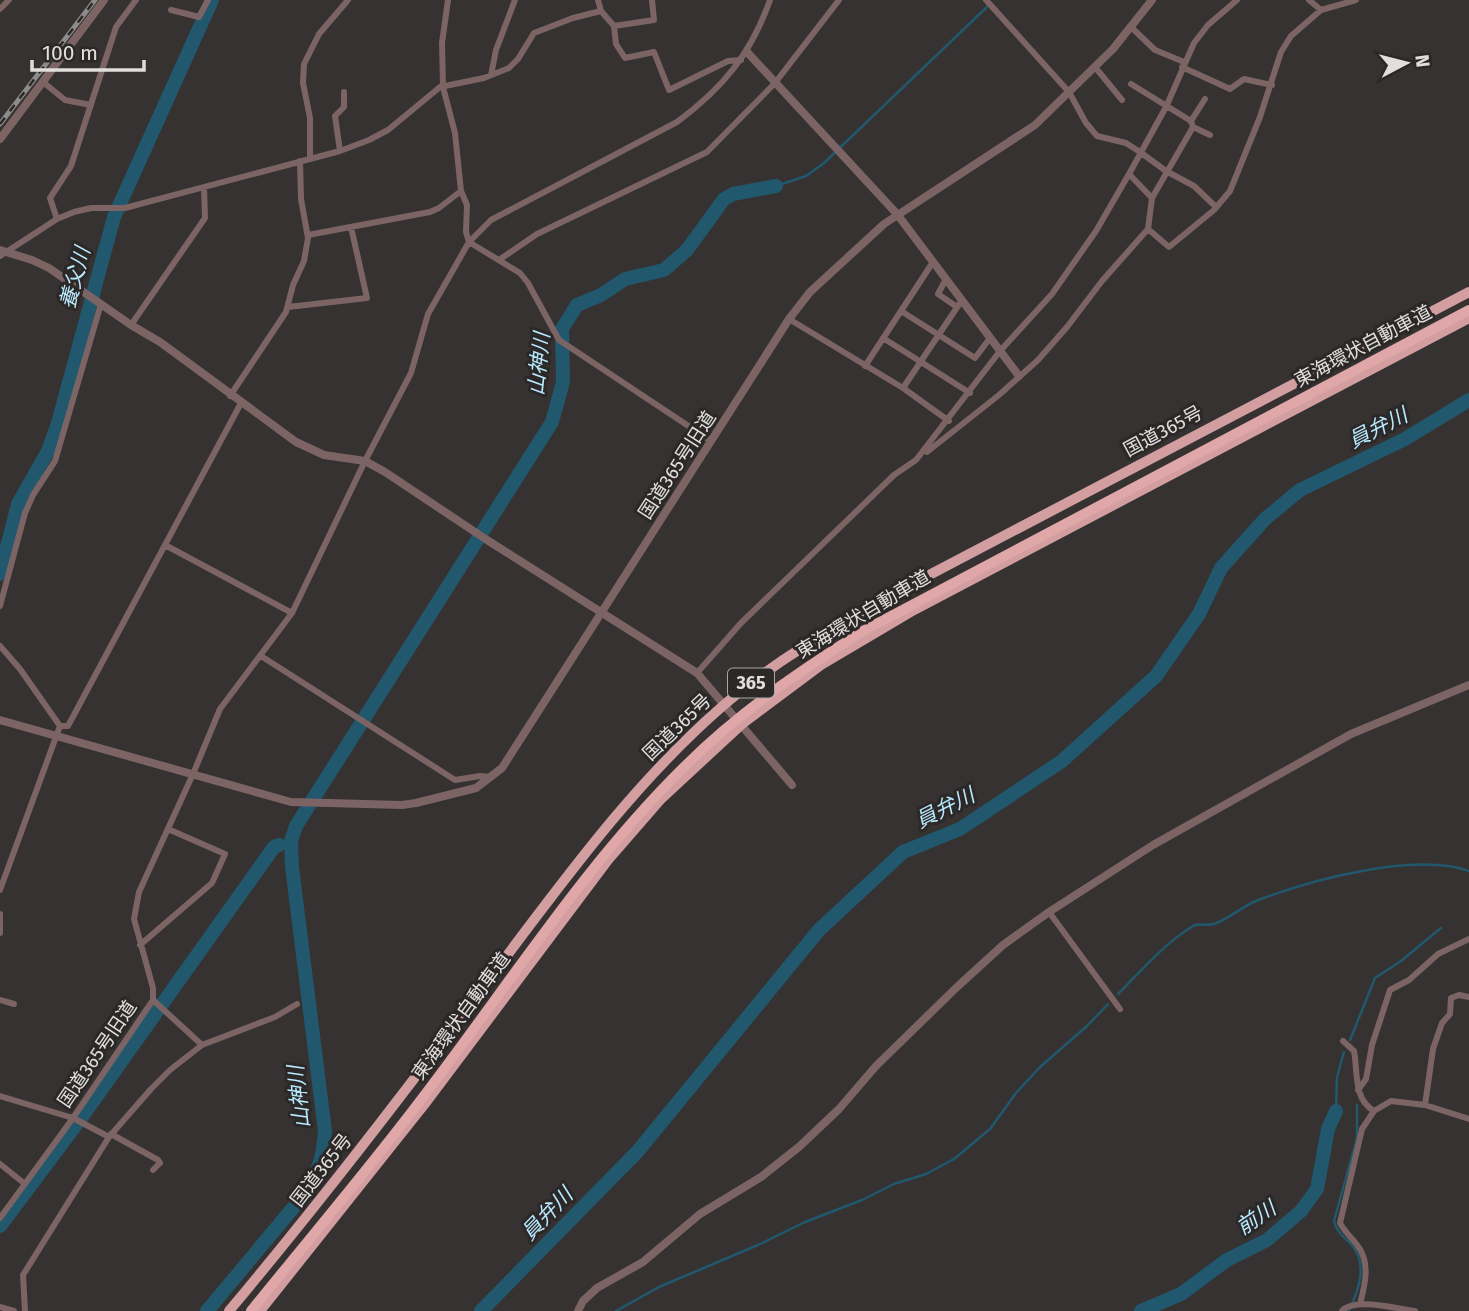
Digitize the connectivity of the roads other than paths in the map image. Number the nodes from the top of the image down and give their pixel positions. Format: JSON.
{"nodes":[{"id":1,"x":9,"y":0,"type":"edge"},
{"id":2,"x":104,"y":0,"type":"edge"},
{"id":3,"x":136,"y":0,"type":"edge"},
{"id":4,"x":208,"y":0,"type":"edge"},
{"id":5,"x":348,"y":0,"type":"edge"},
{"id":6,"x":448,"y":0,"type":"edge"},
{"id":7,"x":515,"y":0,"type":"edge"},
{"id":8,"x":598,"y":0,"type":"edge"},
{"id":9,"x":652,"y":0,"type":"edge"},
{"id":10,"x":770,"y":0,"type":"edge"},
{"id":11,"x":839,"y":0,"type":"edge"},
{"id":12,"x":986,"y":0,"type":"edge"},
{"id":13,"x":1152,"y":0,"type":"edge"},
{"id":14,"x":1237,"y":0,"type":"edge"},
{"id":15,"x":1310,"y":0,"type":"edge"},
{"id":16,"x":1356,"y":0,"type":"edge"},
{"id":17,"x":994,"y":4,"type":"edge"},
{"id":18,"x":0,"y":9,"type":"edge"},
{"id":19,"x":171,"y":10,"type":"dead end"},
{"id":20,"x":1321,"y":10,"type":"junction"},
{"id":21,"x":601,"y":11,"type":"junction"},
{"id":22,"x":614,"y":26,"type":"junction"},
{"id":23,"x":1131,"y":27,"type":"junction"},
{"id":24,"x":747,"y":52,"type":"junction"},
{"id":25,"x":741,"y":60,"type":"junction"},
{"id":26,"x":1183,"y":65,"type":"junction"},
{"id":27,"x":1095,"y":67,"type":"junction"},
{"id":28,"x":491,"y":75,"type":"junction"},
{"id":29,"x":43,"y":82,"type":"junction"},
{"id":30,"x":775,"y":83,"type":"junction"},
{"id":31,"x":1131,"y":84,"type":"dead end"},
{"id":32,"x":1272,"y":85,"type":"junction"},
{"id":33,"x":443,"y":87,"type":"junction"},
{"id":34,"x":344,"y":92,"type":"dead end"},
{"id":35,"x":1069,"y":92,"type":"junction"},
{"id":36,"x":1205,"y":99,"type":"dead end"},
{"id":37,"x":1122,"y":100,"type":"dead end"},
{"id":38,"x":91,"y":105,"type":"junction"},
{"id":39,"x":1167,"y":105,"type":"junction"},
{"id":40,"x":1192,"y":124,"type":"junction"},
{"id":41,"x":1210,"y":135,"type":"dead end"},
{"id":42,"x":0,"y":139,"type":"edge"},
{"id":43,"x":340,"y":151,"type":"junction"},
{"id":44,"x":1140,"y":152,"type":"junction"},
{"id":45,"x":310,"y":159,"type":"junction"},
{"id":46,"x":300,"y":161,"type":"junction"},
{"id":47,"x":1169,"y":172,"type":"junction"},
{"id":48,"x":1129,"y":174,"type":"junction"},
{"id":49,"x":204,"y":187,"type":"junction"},
{"id":50,"x":461,"y":191,"type":"junction"},
{"id":51,"x":1152,"y":198,"type":"junction"},
{"id":52,"x":1216,"y":207,"type":"junction"},
{"id":53,"x":897,"y":214,"type":"junction"},
{"id":54,"x":57,"y":219,"type":"junction"},
{"id":55,"x":351,"y":227,"type":"junction"},
{"id":56,"x":1148,"y":229,"type":"junction"},
{"id":57,"x":308,"y":235,"type":"junction"},
{"id":58,"x":469,"y":242,"type":"junction"},
{"id":59,"x":2,"y":252,"type":"edge"},
{"id":60,"x":499,"y":260,"type":"junction"},
{"id":61,"x":933,"y":262,"type":"junction"},
{"id":62,"x":946,"y":279,"type":"junction"},
{"id":63,"x":1469,"y":292,"type":"edge"},
{"id":64,"x":99,"y":303,"type":"junction"},
{"id":65,"x":959,"y":303,"type":"junction"},
{"id":66,"x":288,"y":307,"type":"junction"},
{"id":67,"x":1469,"y":310,"type":"edge"},
{"id":68,"x":901,"y":311,"type":"junction"},
{"id":69,"x":1469,"y":318,"type":"edge"},
{"id":70,"x":789,"y":319,"type":"junction"},
{"id":71,"x":131,"y":326,"type":"junction"},
{"id":72,"x":939,"y":335,"type":"junction"},
{"id":73,"x":883,"y":338,"type":"junction"},
{"id":74,"x":990,"y":338,"type":"junction"},
{"id":75,"x":1000,"y":351,"type":"junction"},
{"id":76,"x":920,"y":362,"type":"junction"},
{"id":77,"x":865,"y":366,"type":"junction"},
{"id":78,"x":1020,"y":376,"type":"junction"},
{"id":79,"x":903,"y":388,"type":"junction"},
{"id":80,"x":970,"y":393,"type":"junction"},
{"id":81,"x":230,"y":396,"type":"junction"},
{"id":82,"x":241,"y":403,"type":"junction"},
{"id":83,"x":949,"y":421,"type":"junction"},
{"id":84,"x":711,"y":441,"type":"junction"},
{"id":85,"x":916,"y":460,"type":"junction"},
{"id":86,"x":365,"y":461,"type":"junction"},
{"id":87,"x":165,"y":545,"type":"junction"},
{"id":88,"x":0,"y":606,"type":"edge"},
{"id":89,"x":601,"y":612,"type":"junction"},
{"id":90,"x":292,"y":613,"type":"junction"},
{"id":91,"x":0,"y":646,"type":"edge"},
{"id":92,"x":261,"y":656,"type":"junction"},
{"id":93,"x":697,"y":673,"type":"junction"},
{"id":94,"x":1469,"y":685,"type":"edge"},
{"id":95,"x":724,"y":704,"type":"junction"},
{"id":96,"x":0,"y":720,"type":"edge"},
{"id":97,"x":742,"y":724,"type":"junction"},
{"id":98,"x":60,"y":731,"type":"junction"},
{"id":99,"x":193,"y":774,"type":"junction"},
{"id":100,"x":492,"y":777,"type":"junction"},
{"id":101,"x":792,"y":785,"type":"dead end"},
{"id":102,"x":168,"y":829,"type":"junction"},
{"id":103,"x":0,"y":890,"type":"edge"},
{"id":104,"x":1049,"y":912,"type":"junction"},
{"id":105,"x":0,"y":914,"type":"edge"},
{"id":106,"x":0,"y":933,"type":"edge"},
{"id":107,"x":1469,"y":939,"type":"edge"},
{"id":108,"x":140,"y":945,"type":"junction"},
{"id":109,"x":1469,"y":998,"type":"edge"},
{"id":110,"x":0,"y":1000,"type":"edge"},
{"id":111,"x":155,"y":1001,"type":"junction"},
{"id":112,"x":14,"y":1004,"type":"dead end"},
{"id":113,"x":297,"y":1004,"type":"dead end"},
{"id":114,"x":1120,"y":1009,"type":"dead end"},
{"id":115,"x":1343,"y":1041,"type":"dead end"},
{"id":116,"x":202,"y":1045,"type":"junction"},
{"id":117,"x":1358,"y":1090,"type":"junction"},
{"id":118,"x":0,"y":1096,"type":"edge"},
{"id":119,"x":1425,"y":1105,"type":"junction"},
{"id":120,"x":1374,"y":1111,"type":"junction"},
{"id":121,"x":1469,"y":1119,"type":"edge"},
{"id":122,"x":77,"y":1120,"type":"junction"},
{"id":123,"x":110,"y":1135,"type":"junction"},
{"id":124,"x":0,"y":1164,"type":"edge"},
{"id":125,"x":153,"y":1170,"type":"dead end"},
{"id":126,"x":25,"y":1184,"type":"junction"},
{"id":127,"x":0,"y":1218,"type":"edge"},
{"id":128,"x":1351,"y":1306,"type":"edge"},
{"id":129,"x":0,"y":1307,"type":"edge"},
{"id":130,"x":13,"y":1311,"type":"edge"},
{"id":131,"x":25,"y":1311,"type":"edge"},
{"id":132,"x":229,"y":1311,"type":"edge"},
{"id":133,"x":251,"y":1311,"type":"edge"},
{"id":134,"x":260,"y":1311,"type":"edge"},
{"id":135,"x":578,"y":1311,"type":"edge"},
{"id":136,"x":1415,"y":1311,"type":"edge"}],
"edges":[{"from":1,"to":18,"type":"street"},
{"from":2,"to":29,"type":"street"},
{"from":3,"to":38,"type":"street"},
{"from":4,"to":19,"type":"street"},
{"from":5,"to":45,"type":"street"},
{"from":6,"to":33,"type":"street"},
{"from":7,"to":28,"type":"street"},
{"from":8,"to":21,"type":"street"},
{"from":9,"to":22,"type":"street"},
{"from":10,"to":24,"type":"street","name":"国道365号旧道"},
{"from":11,"to":30,"type":"street"},
{"from":12,"to":17,"type":"street"},
{"from":13,"to":23,"type":"street","name":"国道365号旧道"},
{"from":14,"to":26,"type":"street"},
{"from":15,"to":20,"type":"street"},
{"from":16,"to":20,"type":"street"},
{"from":17,"to":35,"type":"street"},
{"from":20,"to":32,"type":"street"},
{"from":21,"to":22,"type":"street"},
{"from":21,"to":28,"type":"street"},
{"from":22,"to":25,"type":"street"},
{"from":23,"to":26,"type":"street"},
{"from":23,"to":27,"type":"street","name":"国道365号旧道"},
{"from":24,"to":25,"type":"street","name":"国道365号旧道"},
{"from":24,"to":30,"type":"street"},
{"from":25,"to":58,"type":"street","name":"国道365号旧道"},
{"from":26,"to":32,"type":"street"},
{"from":26,"to":39,"type":"street"},
{"from":27,"to":35,"type":"street","name":"国道365号旧道"},
{"from":27,"to":37,"type":"street"},
{"from":28,"to":33,"type":"street"},
{"from":29,"to":38,"type":"street"},
{"from":29,"to":42,"type":"street"},
{"from":30,"to":53,"type":"street"},
{"from":30,"to":60,"type":"street"},
{"from":31,"to":39,"type":"street"},
{"from":32,"to":52,"type":"street"},
{"from":33,"to":43,"type":"street"},
{"from":33,"to":50,"type":"street"},
{"from":34,"to":43,"type":"street"},
{"from":35,"to":44,"type":"street"},
{"from":35,"to":53,"type":"street","name":"国道365号旧道"},
{"from":36,"to":40,"type":"street"},
{"from":38,"to":54,"type":"street"},
{"from":39,"to":40,"type":"street"},
{"from":39,"to":44,"type":"street"},
{"from":40,"to":41,"type":"street"},
{"from":40,"to":47,"type":"street"},
{"from":43,"to":45,"type":"street"},
{"from":44,"to":47,"type":"street"},
{"from":44,"to":48,"type":"street"},
{"from":45,"to":46,"type":"street"},
{"from":46,"to":49,"type":"street"},
{"from":46,"to":57,"type":"street"},
{"from":47,"to":51,"type":"street"},
{"from":47,"to":52,"type":"street"},
{"from":48,"to":51,"type":"street"},
{"from":48,"to":75,"type":"street"},
{"from":49,"to":54,"type":"street"},
{"from":49,"to":71,"type":"street"},
{"from":50,"to":55,"type":"street"},
{"from":50,"to":58,"type":"street"},
{"from":51,"to":56,"type":"street"},
{"from":52,"to":56,"type":"street"},
{"from":53,"to":61,"type":"street"},
{"from":53,"to":70,"type":"street","name":"国道365号旧道"},
{"from":54,"to":59,"type":"street"},
{"from":55,"to":57,"type":"street"},
{"from":55,"to":66,"type":"street"},
{"from":56,"to":78,"type":"street"},
{"from":57,"to":66,"type":"street"},
{"from":58,"to":60,"type":"street"},
{"from":58,"to":86,"type":"street","name":"国道365号旧道"},
{"from":59,"to":64,"type":"street"},
{"from":60,"to":84,"type":"street"},
{"from":61,"to":62,"type":"street"},
{"from":61,"to":68,"type":"street"},
{"from":62,"to":65,"type":"street"},
{"from":62,"to":65,"type":"street"},
{"from":63,"to":95,"type":"highway","name":"国道365号","number":"365"},
{"from":64,"to":71,"type":"street"},
{"from":64,"to":88,"type":"street"},
{"from":65,"to":72,"type":"street"},
{"from":65,"to":74,"type":"street"},
{"from":66,"to":81,"type":"street"},
{"from":67,"to":133,"type":"highway","name":"東海環状自動車道","bridge":true},
{"from":68,"to":72,"type":"street"},
{"from":68,"to":73,"type":"street"},
{"from":69,"to":97,"type":"highway","name":"国道365号","number":"365"},
{"from":70,"to":77,"type":"street"},
{"from":70,"to":84,"type":"street","name":"国道365号旧道"},
{"from":71,"to":81,"type":"street"},
{"from":72,"to":74,"type":"street"},
{"from":72,"to":76,"type":"street"},
{"from":73,"to":76,"type":"street"},
{"from":73,"to":77,"type":"street"},
{"from":74,"to":75,"type":"street"},
{"from":75,"to":78,"type":"street"},
{"from":75,"to":80,"type":"street"},
{"from":76,"to":79,"type":"street"},
{"from":76,"to":80,"type":"street"},
{"from":77,"to":79,"type":"street"},
{"from":78,"to":85,"type":"street"},
{"from":79,"to":83,"type":"street"},
{"from":80,"to":83,"type":"street"},
{"from":81,"to":82,"type":"street"},
{"from":82,"to":86,"type":"street"},
{"from":82,"to":87,"type":"street"},
{"from":83,"to":85,"type":"street"},
{"from":84,"to":89,"type":"street","name":"国道365号旧道"},
{"from":85,"to":93,"type":"street"},
{"from":86,"to":89,"type":"street"},
{"from":86,"to":90,"type":"street","name":"国道365号旧道"},
{"from":87,"to":90,"type":"street"},
{"from":87,"to":98,"type":"street"},
{"from":89,"to":93,"type":"street"},
{"from":89,"to":100,"type":"street","name":"国道365号旧道"},
{"from":90,"to":92,"type":"street","name":"国道365号旧道"},
{"from":91,"to":98,"type":"street"},
{"from":92,"to":99,"type":"street","name":"国道365号旧道"},
{"from":92,"to":100,"type":"street"},
{"from":93,"to":95,"type":"street"},
{"from":94,"to":104,"type":"street"},
{"from":95,"to":97,"type":"street"},
{"from":95,"to":132,"type":"highway","name":"国道365号","number":"365"},
{"from":96,"to":98,"type":"street"},
{"from":97,"to":101,"type":"street"},
{"from":97,"to":134,"type":"highway","name":"国道365号","number":"365"},
{"from":98,"to":99,"type":"street"},
{"from":98,"to":103,"type":"street"},
{"from":99,"to":100,"type":"street","name":"国道365号旧道"},
{"from":99,"to":102,"type":"street","name":"国道365号旧道"},
{"from":102,"to":108,"type":"street","name":"国道365号旧道"},
{"from":102,"to":108,"type":"street"},
{"from":104,"to":114,"type":"street"},
{"from":104,"to":135,"type":"street"},
{"from":105,"to":106,"type":"street"},
{"from":107,"to":117,"type":"street"},
{"from":108,"to":111,"type":"street","name":"国道365号旧道"},
{"from":109,"to":119,"type":"street"},
{"from":110,"to":112,"type":"street"},
{"from":111,"to":116,"type":"street"},
{"from":111,"to":122,"type":"street","name":"国道365号旧道"},
{"from":113,"to":116,"type":"street"},
{"from":115,"to":117,"type":"street"},
{"from":116,"to":123,"type":"street"},
{"from":117,"to":120,"type":"street"},
{"from":118,"to":122,"type":"street"},
{"from":119,"to":120,"type":"street"},
{"from":119,"to":121,"type":"street"},
{"from":120,"to":128,"type":"street"},
{"from":122,"to":123,"type":"street"},
{"from":122,"to":126,"type":"street","name":"国道365号旧道"},
{"from":123,"to":125,"type":"street"},
{"from":123,"to":131,"type":"street"},
{"from":124,"to":126,"type":"street"},
{"from":126,"to":127,"type":"street","name":"国道365号旧道"},
{"from":128,"to":136,"type":"street"},
{"from":129,"to":130,"type":"street"}]}
